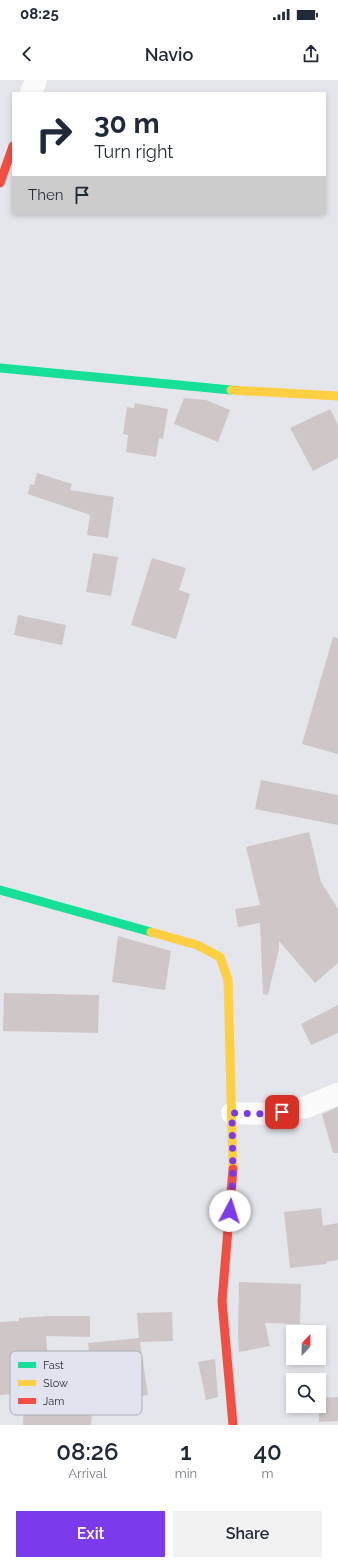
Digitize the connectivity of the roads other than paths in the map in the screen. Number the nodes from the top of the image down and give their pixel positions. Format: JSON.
{"nodes":[{"id":1,"x":36,"y":80,"type":"edge"},
{"id":2,"x":31,"y":92,"type":"edge"},
{"id":3,"x":12,"y":149,"type":"edge"},
{"id":4,"x":0,"y":183,"type":"edge"},
{"id":5,"x":0,"y":368,"type":"edge"},
{"id":6,"x":338,"y":396,"type":"edge"},
{"id":7,"x":0,"y":890,"type":"edge"},
{"id":8,"x":338,"y":1094,"type":"edge"},
{"id":9,"x":232,"y":1113,"type":"junction"},
{"id":10,"x":233,"y":1425,"type":"edge"}],
"edges":[{"from":1,"to":2,"type":"street"},
{"from":3,"to":4,"type":"street"},
{"from":5,"to":6,"type":"street"},
{"from":7,"to":9,"type":"street"},
{"from":8,"to":9,"type":"street"},
{"from":9,"to":10,"type":"street"}]}
